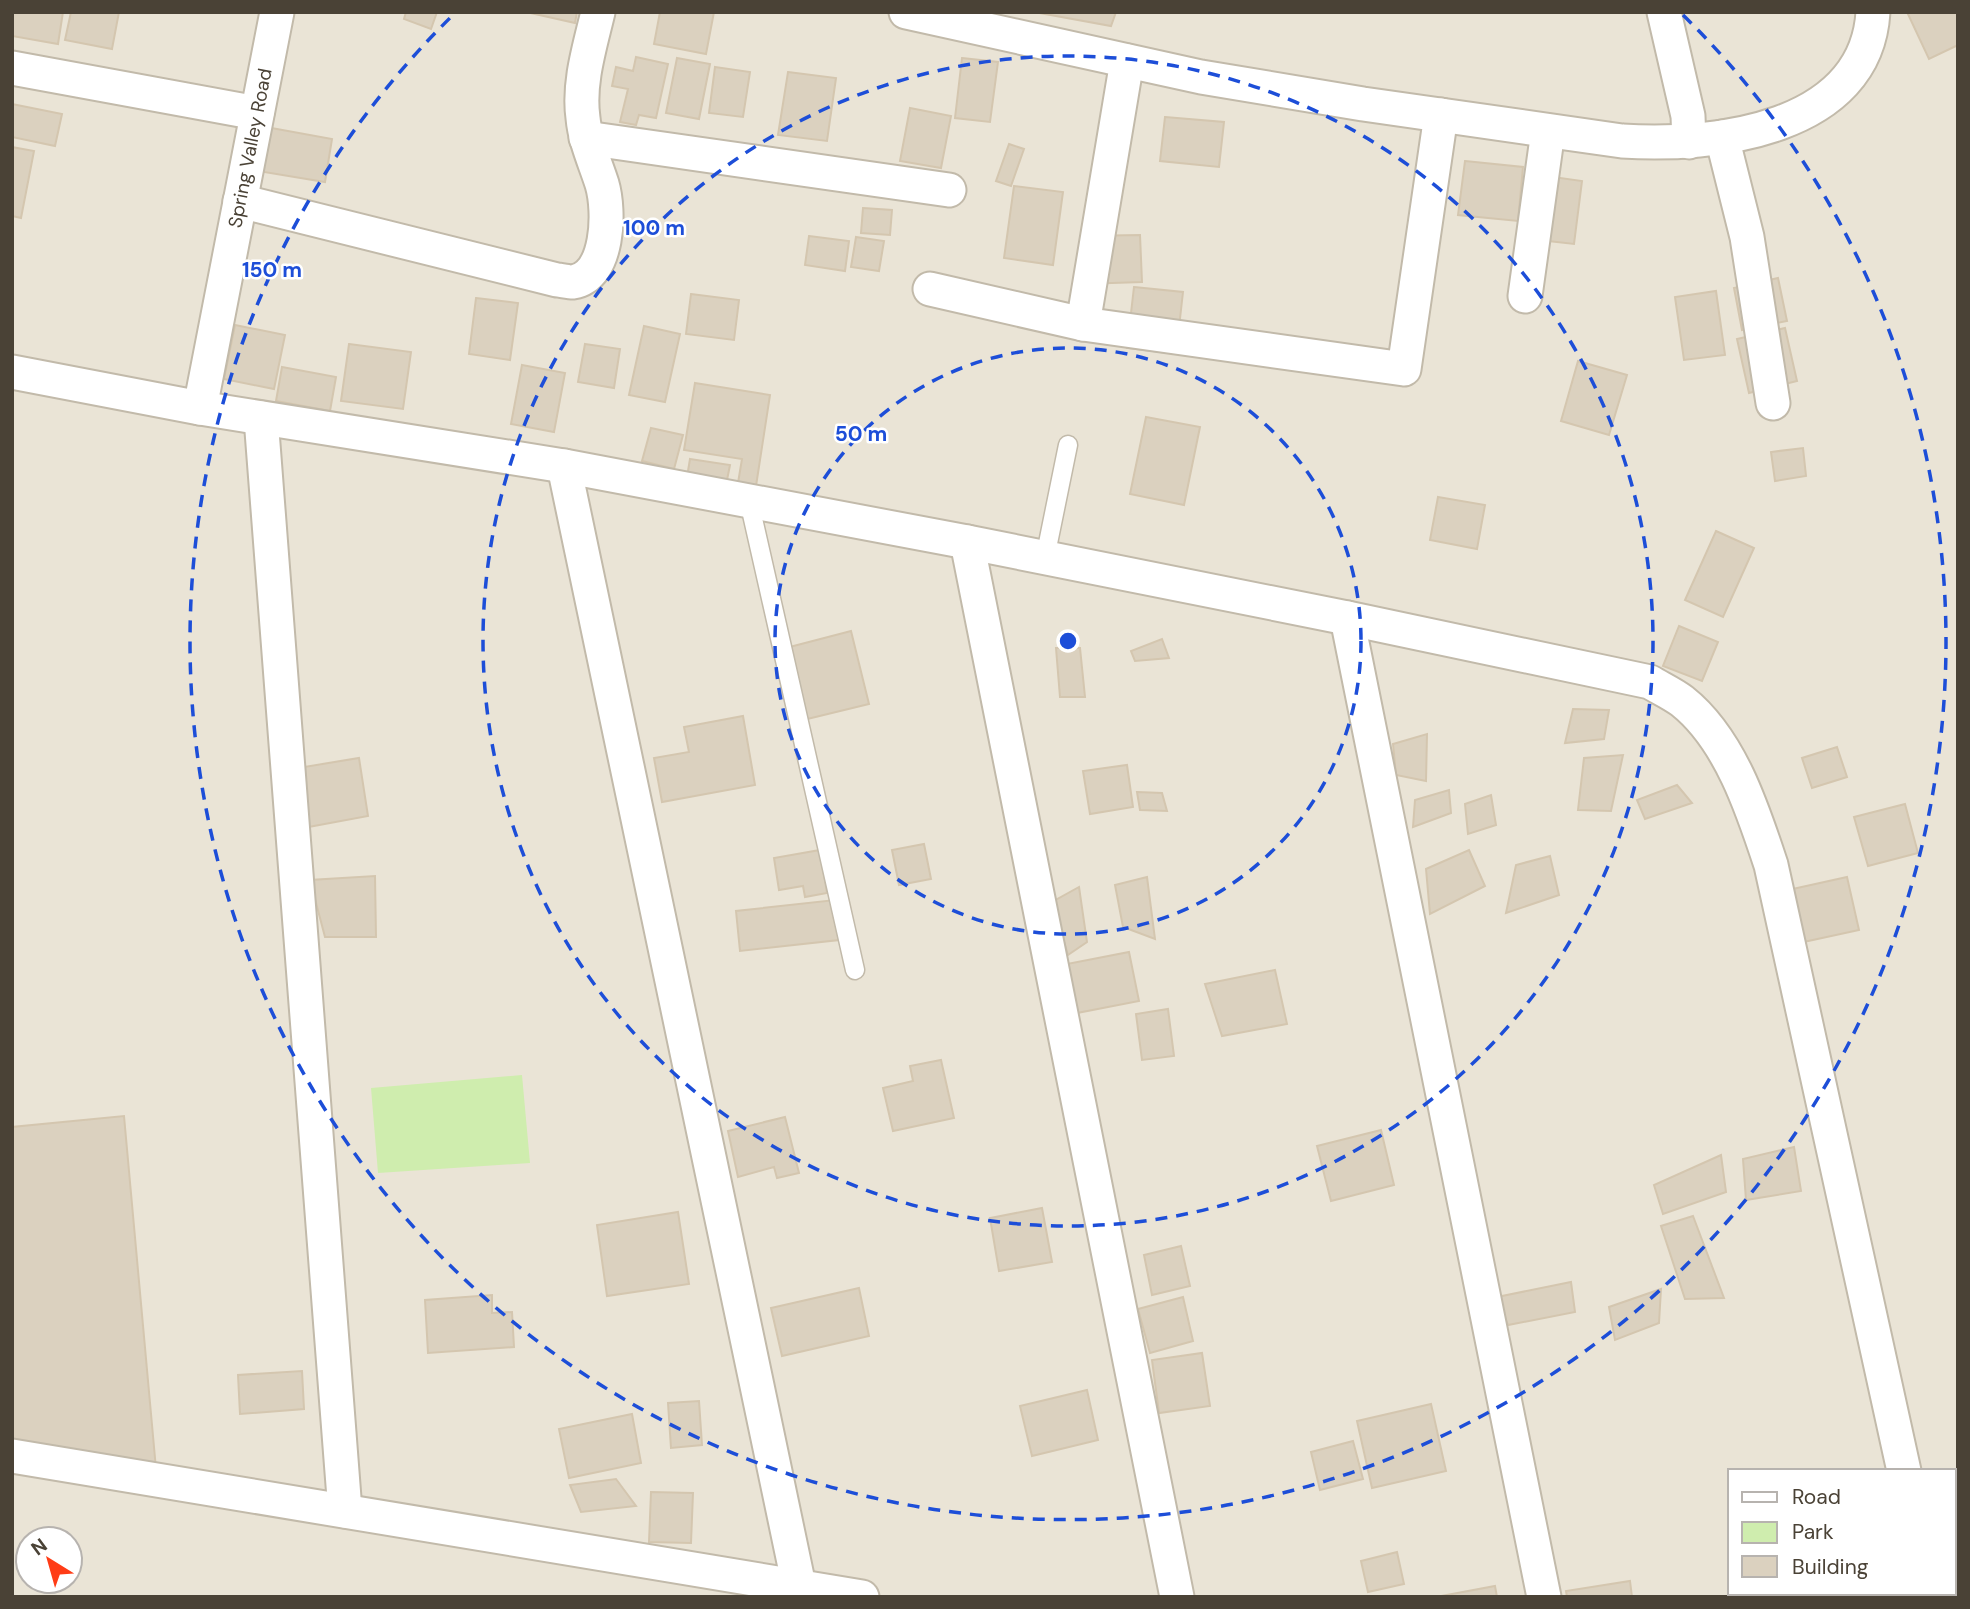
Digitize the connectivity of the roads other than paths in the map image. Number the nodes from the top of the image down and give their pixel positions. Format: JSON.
{"nodes":[{"id":1,"x":277,"y":12,"type":"edge"},
{"id":2,"x":598,"y":12,"type":"edge"},
{"id":3,"x":906,"y":12,"type":"edge"},
{"id":4,"x":1664,"y":12,"type":"edge"},
{"id":5,"x":1873,"y":12,"type":"edge"},
{"id":6,"x":1127,"y":61,"type":"junction"},
{"id":7,"x":12,"y":68,"type":"edge"},
{"id":8,"x":257,"y":113,"type":"junction"},
{"id":9,"x":1441,"y":115,"type":"junction"},
{"id":10,"x":1548,"y":131,"type":"junction"},
{"id":11,"x":586,"y":138,"type":"junction"},
{"id":12,"x":1722,"y":138,"type":"junction"},
{"id":13,"x":1689,"y":142,"type":"junction"},
{"id":14,"x":948,"y":190,"type":"dead end"},
{"id":15,"x":240,"y":201,"type":"junction"},
{"id":16,"x":930,"y":289,"type":"dead end"},
{"id":17,"x":1525,"y":296,"type":"dead end"},
{"id":18,"x":1083,"y":324,"type":"junction"},
{"id":19,"x":12,"y":372,"type":"edge"},
{"id":20,"x":1773,"y":403,"type":"dead end"},
{"id":21,"x":200,"y":408,"type":"junction"},
{"id":22,"x":261,"y":418,"type":"junction"},
{"id":23,"x":1068,"y":445,"type":"dead end"},
{"id":24,"x":564,"y":466,"type":"junction"},
{"id":25,"x":749,"y":501,"type":"junction"},
{"id":26,"x":967,"y":542,"type":"junction"},
{"id":27,"x":1045,"y":558,"type":"junction"},
{"id":28,"x":1346,"y":618,"type":"junction"},
{"id":29,"x":855,"y":970,"type":"dead end"},
{"id":30,"x":12,"y":1456,"type":"edge"},
{"id":31,"x":1903,"y":1469,"type":"edge"},
{"id":32,"x":345,"y":1511,"type":"junction"},
{"id":33,"x":799,"y":1586,"type":"junction"},
{"id":34,"x":862,"y":1597,"type":"edge"},
{"id":35,"x":1177,"y":1597,"type":"edge"},
{"id":36,"x":1544,"y":1597,"type":"edge"}],
"edges":[{"from":1,"to":8,"type":"street","name":"Spring Valley Road"},
{"from":2,"to":11,"type":"street"},
{"from":3,"to":6,"type":"street"},
{"from":4,"to":13,"type":"street"},
{"from":5,"to":12,"type":"street"},
{"from":6,"to":9,"type":"street"},
{"from":6,"to":18,"type":"street"},
{"from":7,"to":8,"type":"street"},
{"from":8,"to":15,"type":"street","name":"Spring Valley Road"},
{"from":9,"to":10,"type":"street"},
{"from":9,"to":18,"type":"street"},
{"from":10,"to":13,"type":"street"},
{"from":10,"to":17,"type":"street"},
{"from":11,"to":14,"type":"street"},
{"from":11,"to":15,"type":"street"},
{"from":12,"to":13,"type":"street"},
{"from":12,"to":20,"type":"street"},
{"from":15,"to":21,"type":"street","name":"Spring Valley Road"},
{"from":16,"to":18,"type":"street"},
{"from":19,"to":21,"type":"street"},
{"from":21,"to":22,"type":"street"},
{"from":22,"to":24,"type":"street"},
{"from":22,"to":32,"type":"street"},
{"from":23,"to":27,"type":"lane"},
{"from":24,"to":25,"type":"street"},
{"from":24,"to":33,"type":"street"},
{"from":25,"to":26,"type":"street"},
{"from":25,"to":29,"type":"lane"},
{"from":26,"to":27,"type":"street"},
{"from":26,"to":35,"type":"street"},
{"from":27,"to":28,"type":"street"},
{"from":28,"to":31,"type":"street"},
{"from":28,"to":36,"type":"street"},
{"from":30,"to":32,"type":"street"},
{"from":32,"to":33,"type":"street"},
{"from":33,"to":34,"type":"street"}]}
